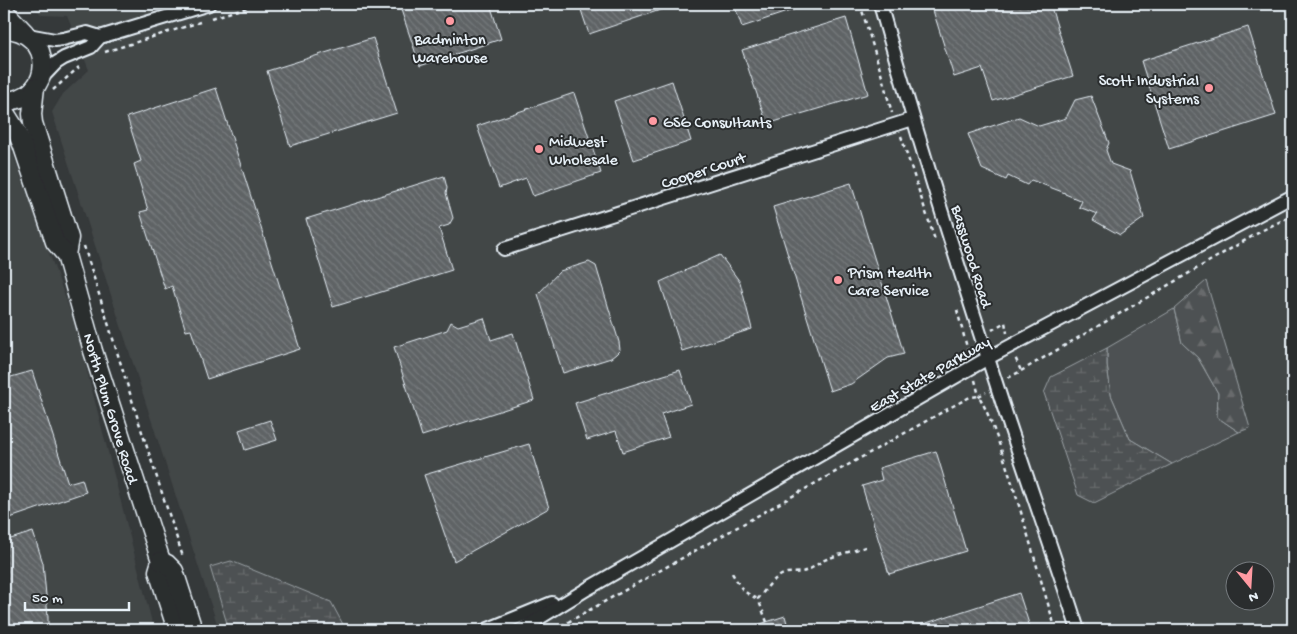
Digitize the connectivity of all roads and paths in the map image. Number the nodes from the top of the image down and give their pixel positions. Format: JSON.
{"nodes":[{"id":1,"x":209,"y":4,"type":"edge"},
{"id":2,"x":257,"y":4,"type":"edge"},
{"id":3,"x":860,"y":4,"type":"edge"},
{"id":4,"x":880,"y":4,"type":"edge"},
{"id":5,"x":4,"y":11,"type":"edge"},
{"id":6,"x":4,"y":29,"type":"edge"},
{"id":7,"x":26,"y":34,"type":"junction"},
{"id":8,"x":100,"y":37,"type":"junction"},
{"id":9,"x":103,"y":52,"type":"dead end"},
{"id":10,"x":82,"y":64,"type":"dead end"},
{"id":11,"x":41,"y":87,"type":"junction"},
{"id":12,"x":4,"y":101,"type":"edge"},
{"id":13,"x":4,"y":111,"type":"edge"},
{"id":14,"x":913,"y":119,"type":"junction"},
{"id":15,"x":896,"y":125,"type":"junction"},
{"id":16,"x":1293,"y":196,"type":"edge"},
{"id":17,"x":1293,"y":215,"type":"edge"},
{"id":18,"x":83,"y":242,"type":"dead end"},
{"id":19,"x":938,"y":248,"type":"dead end"},
{"id":20,"x":504,"y":249,"type":"dead end"},
{"id":21,"x":66,"y":254,"type":"junction"},
{"id":22,"x":956,"y":306,"type":"dead end"},
{"id":23,"x":967,"y":345,"type":"dead end"},
{"id":24,"x":988,"y":358,"type":"junction"},
{"id":25,"x":1021,"y":371,"type":"dead end"},
{"id":26,"x":868,"y":546,"type":"dead end"},
{"id":27,"x":183,"y":558,"type":"dead end"},
{"id":28,"x":160,"y":561,"type":"junction"},
{"id":29,"x":732,"y":573,"type":"dead end"},
{"id":30,"x":587,"y":589,"type":"junction"},
{"id":31,"x":758,"y":598,"type":"junction"},
{"id":32,"x":767,"y":622,"type":"dead end"},
{"id":33,"x":177,"y":630,"type":"edge"},
{"id":34,"x":193,"y":630,"type":"edge"},
{"id":35,"x":486,"y":630,"type":"edge"},
{"id":36,"x":520,"y":630,"type":"edge"},
{"id":37,"x":554,"y":630,"type":"edge"},
{"id":38,"x":1056,"y":630,"type":"edge"},
{"id":39,"x":1078,"y":630,"type":"edge"}],
"edges":[{"from":1,"to":8,"type":"street"},
{"from":2,"to":9,"type":"path"},
{"from":3,"to":15,"type":"path"},
{"from":4,"to":14,"type":"street","name":"Basswood Road"},
{"from":5,"to":7,"type":"street"},
{"from":6,"to":7,"type":"street"},
{"from":7,"to":8,"type":"street"},
{"from":7,"to":11,"type":"street","name":"North Plum Grove Road"},
{"from":8,"to":11,"type":"street"},
{"from":10,"to":11,"type":"path"},
{"from":11,"to":12,"type":"street"},
{"from":11,"to":21,"type":"street","name":"North Plum Grove Road"},
{"from":13,"to":21,"type":"street","name":"North Plum Grove Road"},
{"from":14,"to":15,"type":"street","name":"Cooper Court"},
{"from":14,"to":24,"type":"street","name":"Basswood Road"},
{"from":15,"to":19,"type":"path"},
{"from":15,"to":20,"type":"street","name":"Cooper Court"},
{"from":16,"to":24,"type":"street","name":"East State Parkway"},
{"from":17,"to":25,"type":"path"},
{"from":18,"to":27,"type":"path"},
{"from":21,"to":28,"type":"street","name":"North Plum Grove Road"},
{"from":22,"to":23,"type":"path"},
{"from":24,"to":30,"type":"street","name":"East State Parkway"},
{"from":24,"to":39,"type":"street","name":"Basswood Road"},
{"from":26,"to":31,"type":"path"},
{"from":28,"to":33,"type":"street","name":"North Plum Grove Road"},
{"from":28,"to":34,"type":"street","name":"North Plum Grove Road"},
{"from":29,"to":31,"type":"path"},
{"from":30,"to":35,"type":"street","name":"East State Parkway"},
{"from":30,"to":36,"type":"street","name":"East State Parkway"},
{"from":31,"to":32,"type":"path"},
{"from":37,"to":38,"type":"path"}]}
